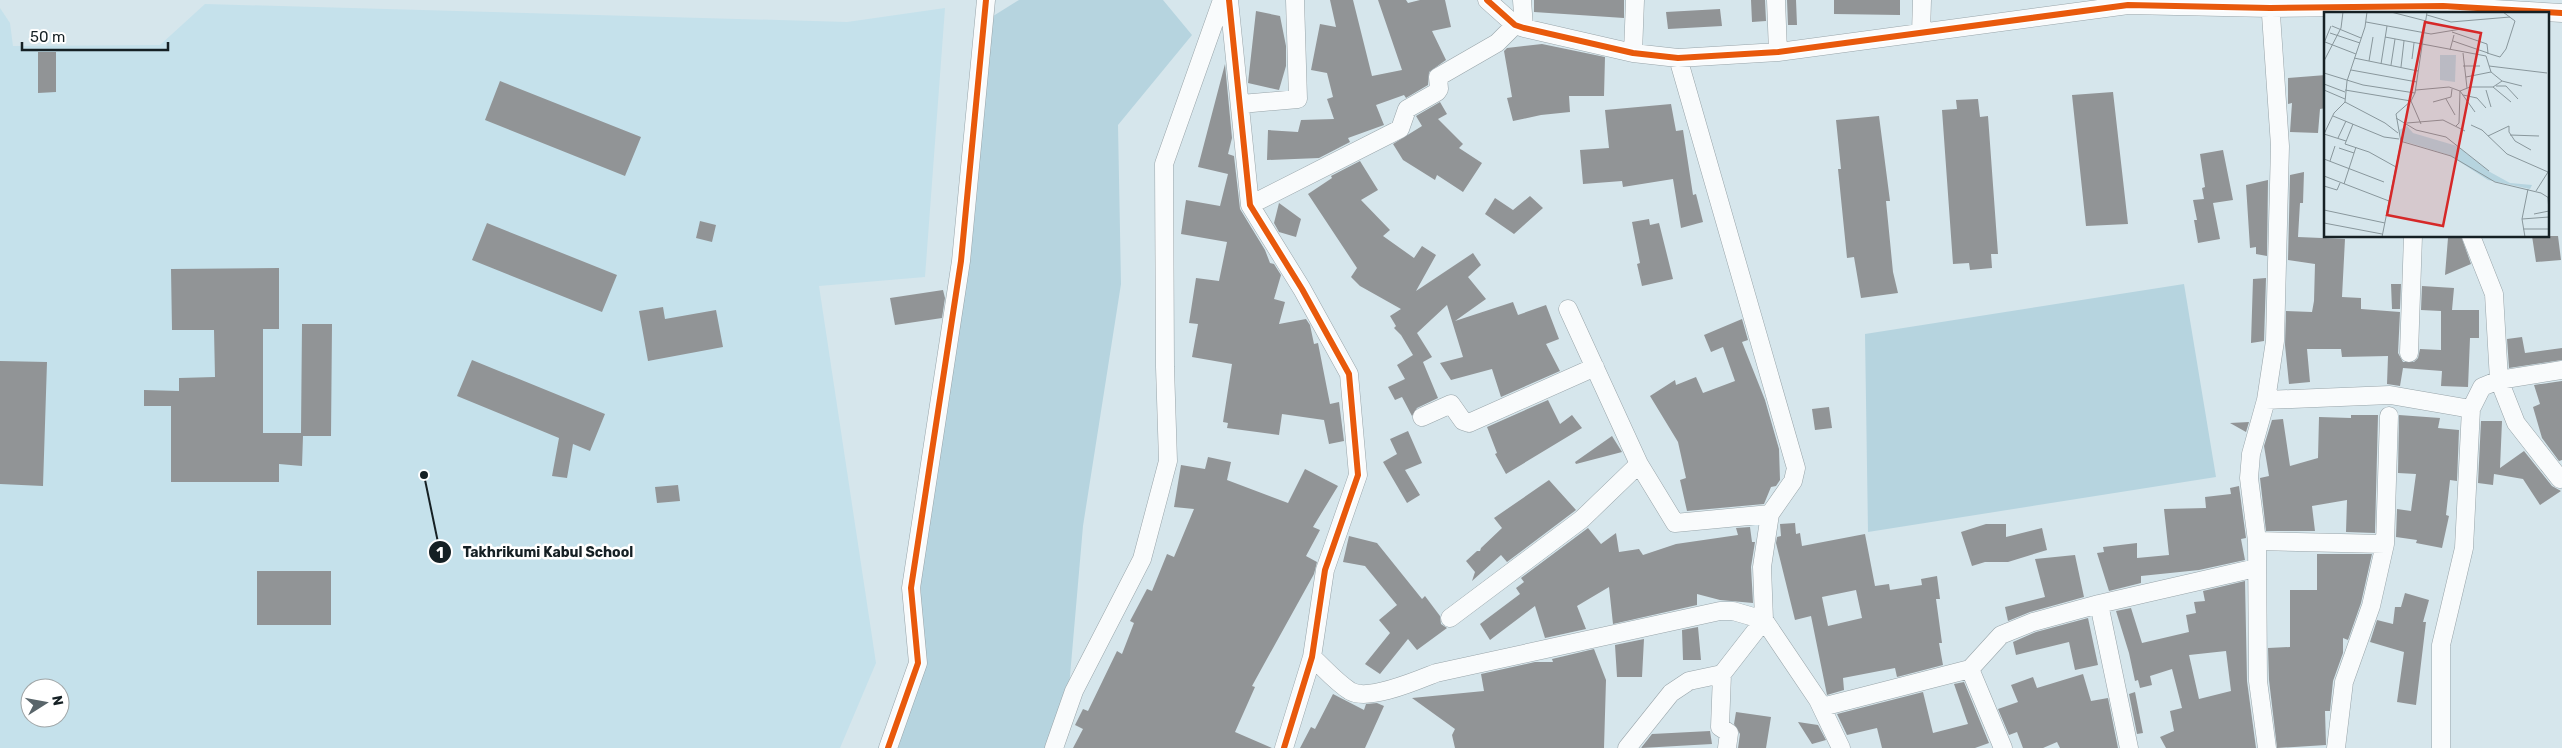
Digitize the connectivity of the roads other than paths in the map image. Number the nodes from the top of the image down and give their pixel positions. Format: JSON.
{"nodes":[{"id":1,"x":986,"y":0,"type":"edge"},
{"id":2,"x":1222,"y":0,"type":"edge"},
{"id":3,"x":1229,"y":0,"type":"edge"},
{"id":4,"x":1294,"y":0,"type":"edge"},
{"id":5,"x":1487,"y":0,"type":"edge"},
{"id":6,"x":1522,"y":0,"type":"edge"},
{"id":7,"x":1635,"y":0,"type":"edge"},
{"id":8,"x":1776,"y":0,"type":"edge"},
{"id":9,"x":1922,"y":0,"type":"edge"},
{"id":10,"x":2270,"y":4,"type":"edge"},
{"id":11,"x":2442,"y":6,"type":"edge"},
{"id":12,"x":2545,"y":12,"type":"edge"},
{"id":13,"x":1520,"y":26,"type":"junction"},
{"id":14,"x":1920,"y":34,"type":"junction"},
{"id":15,"x":1778,"y":52,"type":"junction"},
{"id":16,"x":1633,"y":54,"type":"junction"},
{"id":17,"x":1678,"y":58,"type":"junction"},
{"id":18,"x":1241,"y":104,"type":"junction"},
{"id":19,"x":1250,"y":206,"type":"junction"},
{"id":20,"x":2413,"y":238,"type":"edge"},
{"id":21,"x":2472,"y":238,"type":"edge"},
{"id":22,"x":1568,"y":309,"type":"dead end"},
{"id":23,"x":2409,"y":353,"type":"dead end"},
{"id":24,"x":1594,"y":367,"type":"junction"},
{"id":25,"x":2562,"y":370,"type":"edge"},
{"id":26,"x":2499,"y":380,"type":"junction"},
{"id":27,"x":2266,"y":400,"type":"junction"},
{"id":28,"x":2471,"y":409,"type":"junction"},
{"id":29,"x":2389,"y":416,"type":"dead end"},
{"id":30,"x":1422,"y":417,"type":"dead end"},
{"id":31,"x":1639,"y":464,"type":"junction"},
{"id":32,"x":2560,"y":479,"type":"dead end"},
{"id":33,"x":1770,"y":514,"type":"junction"},
{"id":34,"x":2257,"y":541,"type":"junction"},
{"id":35,"x":2385,"y":544,"type":"junction"},
{"id":36,"x":2256,"y":568,"type":"junction"},
{"id":37,"x":2099,"y":604,"type":"junction"},
{"id":38,"x":1450,"y":618,"type":"dead end"},
{"id":39,"x":1764,"y":620,"type":"junction"},
{"id":40,"x":1312,"y":657,"type":"junction"},
{"id":41,"x":1970,"y":669,"type":"junction"},
{"id":42,"x":1722,"y":674,"type":"junction"},
{"id":43,"x":1822,"y":707,"type":"junction"},
{"id":44,"x":888,"y":748,"type":"edge"},
{"id":45,"x":1054,"y":748,"type":"edge"},
{"id":46,"x":1284,"y":748,"type":"edge"},
{"id":47,"x":1627,"y":748,"type":"edge"},
{"id":48,"x":1727,"y":748,"type":"edge"},
{"id":49,"x":1841,"y":748,"type":"edge"},
{"id":50,"x":2003,"y":748,"type":"edge"},
{"id":51,"x":2130,"y":748,"type":"edge"},
{"id":52,"x":2267,"y":748,"type":"edge"},
{"id":53,"x":2336,"y":748,"type":"edge"},
{"id":54,"x":2441,"y":748,"type":"edge"}],
"edges":[{"from":1,"to":44,"type":"street"},
{"from":2,"to":45,"type":"street"},
{"from":3,"to":18,"type":"street"},
{"from":4,"to":18,"type":"street"},
{"from":5,"to":13,"type":"street"},
{"from":6,"to":13,"type":"street"},
{"from":7,"to":16,"type":"street"},
{"from":8,"to":15,"type":"street"},
{"from":9,"to":14,"type":"street"},
{"from":10,"to":11,"type":"street"},
{"from":10,"to":14,"type":"street"},
{"from":10,"to":27,"type":"street"},
{"from":11,"to":12,"type":"street"},
{"from":13,"to":16,"type":"street"},
{"from":13,"to":19,"type":"street"},
{"from":14,"to":15,"type":"street"},
{"from":15,"to":17,"type":"street"},
{"from":16,"to":17,"type":"street"},
{"from":17,"to":33,"type":"street"},
{"from":18,"to":19,"type":"street"},
{"from":19,"to":40,"type":"street"},
{"from":20,"to":23,"type":"street"},
{"from":21,"to":26,"type":"street"},
{"from":22,"to":24,"type":"street"},
{"from":24,"to":30,"type":"street"},
{"from":24,"to":31,"type":"street"},
{"from":25,"to":26,"type":"street"},
{"from":26,"to":28,"type":"street"},
{"from":26,"to":32,"type":"street"},
{"from":27,"to":28,"type":"street"},
{"from":27,"to":34,"type":"street"},
{"from":28,"to":54,"type":"street"},
{"from":29,"to":35,"type":"street"},
{"from":31,"to":33,"type":"street"},
{"from":31,"to":38,"type":"street"},
{"from":33,"to":39,"type":"street"},
{"from":34,"to":35,"type":"street"},
{"from":34,"to":36,"type":"street"},
{"from":35,"to":53,"type":"street"},
{"from":36,"to":37,"type":"street"},
{"from":36,"to":52,"type":"street"},
{"from":37,"to":41,"type":"street"},
{"from":37,"to":51,"type":"street"},
{"from":39,"to":40,"type":"street"},
{"from":39,"to":42,"type":"street"},
{"from":39,"to":43,"type":"street"},
{"from":40,"to":46,"type":"street"},
{"from":41,"to":43,"type":"street"},
{"from":41,"to":50,"type":"street"},
{"from":42,"to":47,"type":"street"},
{"from":42,"to":48,"type":"street"},
{"from":43,"to":49,"type":"street"}]}
